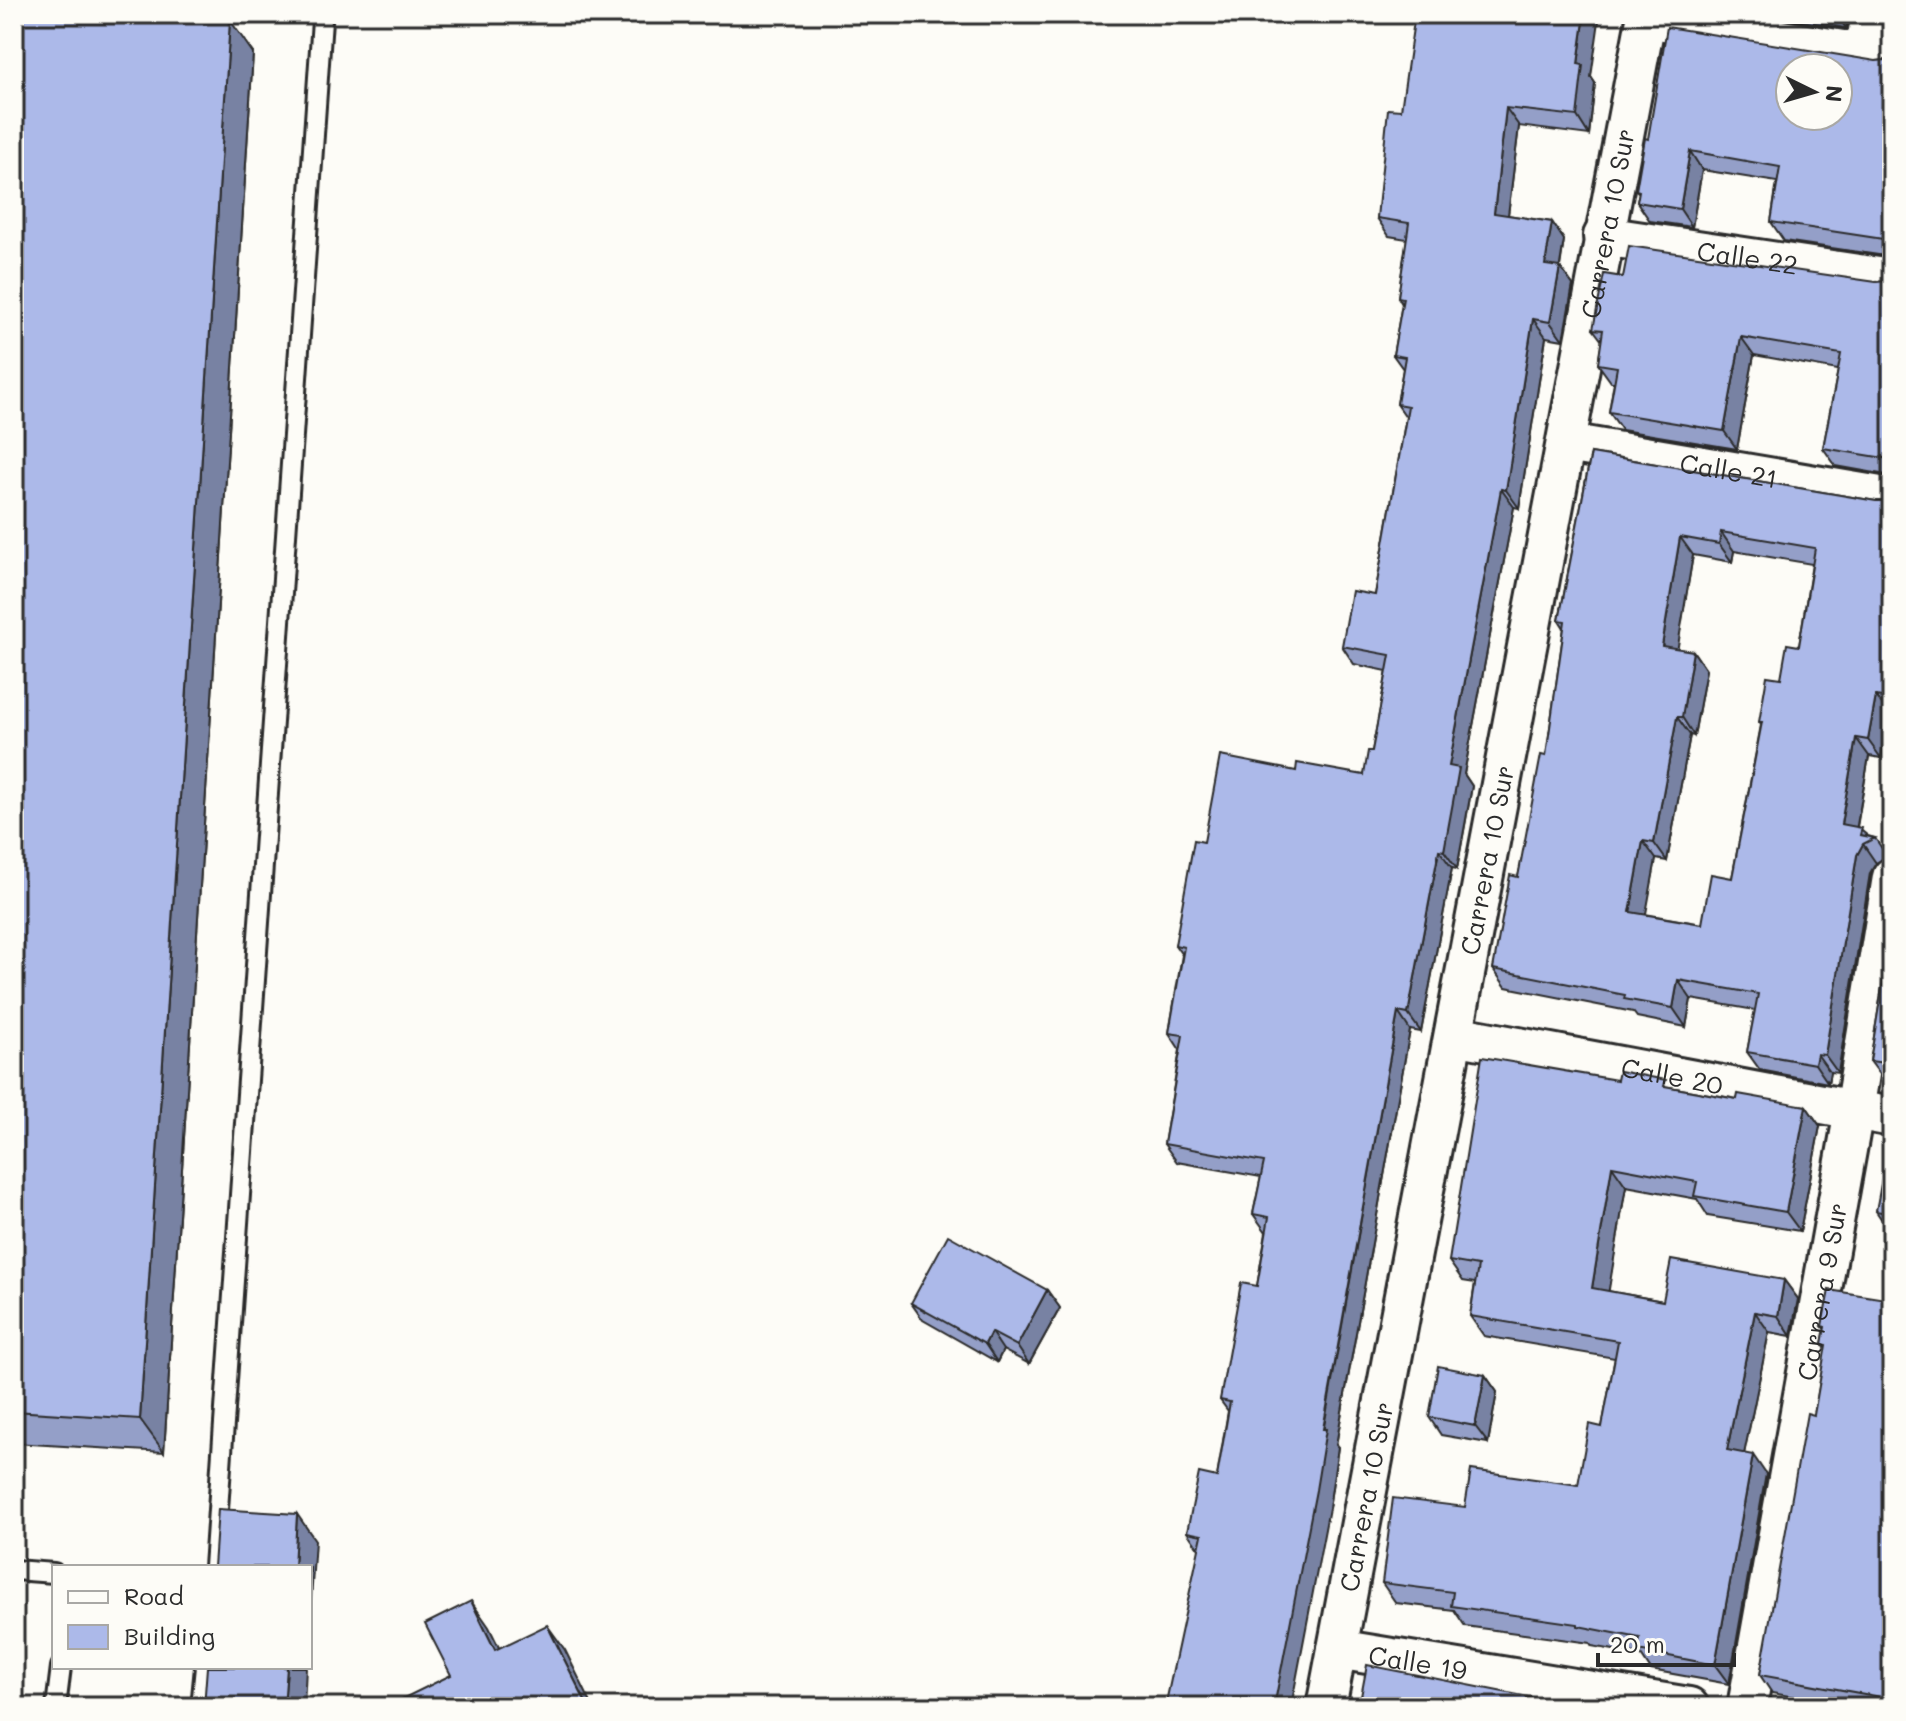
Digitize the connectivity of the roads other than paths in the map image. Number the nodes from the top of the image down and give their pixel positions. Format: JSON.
{"nodes":[{"id":1,"x":319,"y":14,"type":"edge"},
{"id":2,"x":1871,"y":14,"type":"edge"},
{"id":3,"x":1646,"y":16,"type":"edge"},
{"id":4,"x":1878,"y":55,"type":"edge"},
{"id":5,"x":1603,"y":236,"type":"junction"},
{"id":6,"x":1892,"y":279,"type":"edge"},
{"id":7,"x":1567,"y":443,"type":"junction"},
{"id":8,"x":1892,"y":498,"type":"edge"},
{"id":9,"x":1892,"y":877,"type":"edge"},
{"id":10,"x":1454,"y":1035,"type":"junction"},
{"id":11,"x":1854,"y":1111,"type":"junction"},
{"id":12,"x":1892,"y":1117,"type":"edge"},
{"id":13,"x":214,"y":1565,"type":"edge"},
{"id":14,"x":14,"y":1570,"type":"edge"},
{"id":15,"x":52,"y":1573,"type":"edge"},
{"id":16,"x":1337,"y":1649,"type":"junction"},
{"id":17,"x":61,"y":1669,"type":"edge"},
{"id":18,"x":205,"y":1669,"type":"edge"},
{"id":19,"x":56,"y":1707,"type":"edge"},
{"id":20,"x":201,"y":1707,"type":"edge"},
{"id":21,"x":1326,"y":1707,"type":"edge"},
{"id":22,"x":1689,"y":1707,"type":"edge"},
{"id":23,"x":1747,"y":1707,"type":"edge"}],
"edges":[{"from":1,"to":13,"type":"lane"},
{"from":2,"to":4,"type":"street"},
{"from":3,"to":4,"type":"street"},
{"from":3,"to":5,"type":"street","name":"Carrera 10 Sur"},
{"from":5,"to":6,"type":"street","name":"Calle 22"},
{"from":5,"to":7,"type":"street","name":"Carrera 10 Sur"},
{"from":7,"to":8,"type":"street","name":"Calle 21"},
{"from":7,"to":10,"type":"street","name":"Carrera 10 Sur"},
{"from":9,"to":11,"type":"street","name":"Carrera 9 Sur"},
{"from":10,"to":11,"type":"street","name":"Calle 20"},
{"from":10,"to":16,"type":"street","name":"Carrera 10 Sur"},
{"from":11,"to":12,"type":"street","name":"Calle 20"},
{"from":11,"to":23,"type":"street","name":"Carrera 9 Sur"},
{"from":14,"to":15,"type":"lane"},
{"from":16,"to":21,"type":"street","name":"Carrera 10 Sur"},
{"from":16,"to":22,"type":"street","name":"Calle 19"},
{"from":17,"to":19,"type":"lane"},
{"from":18,"to":20,"type":"lane"}]}
